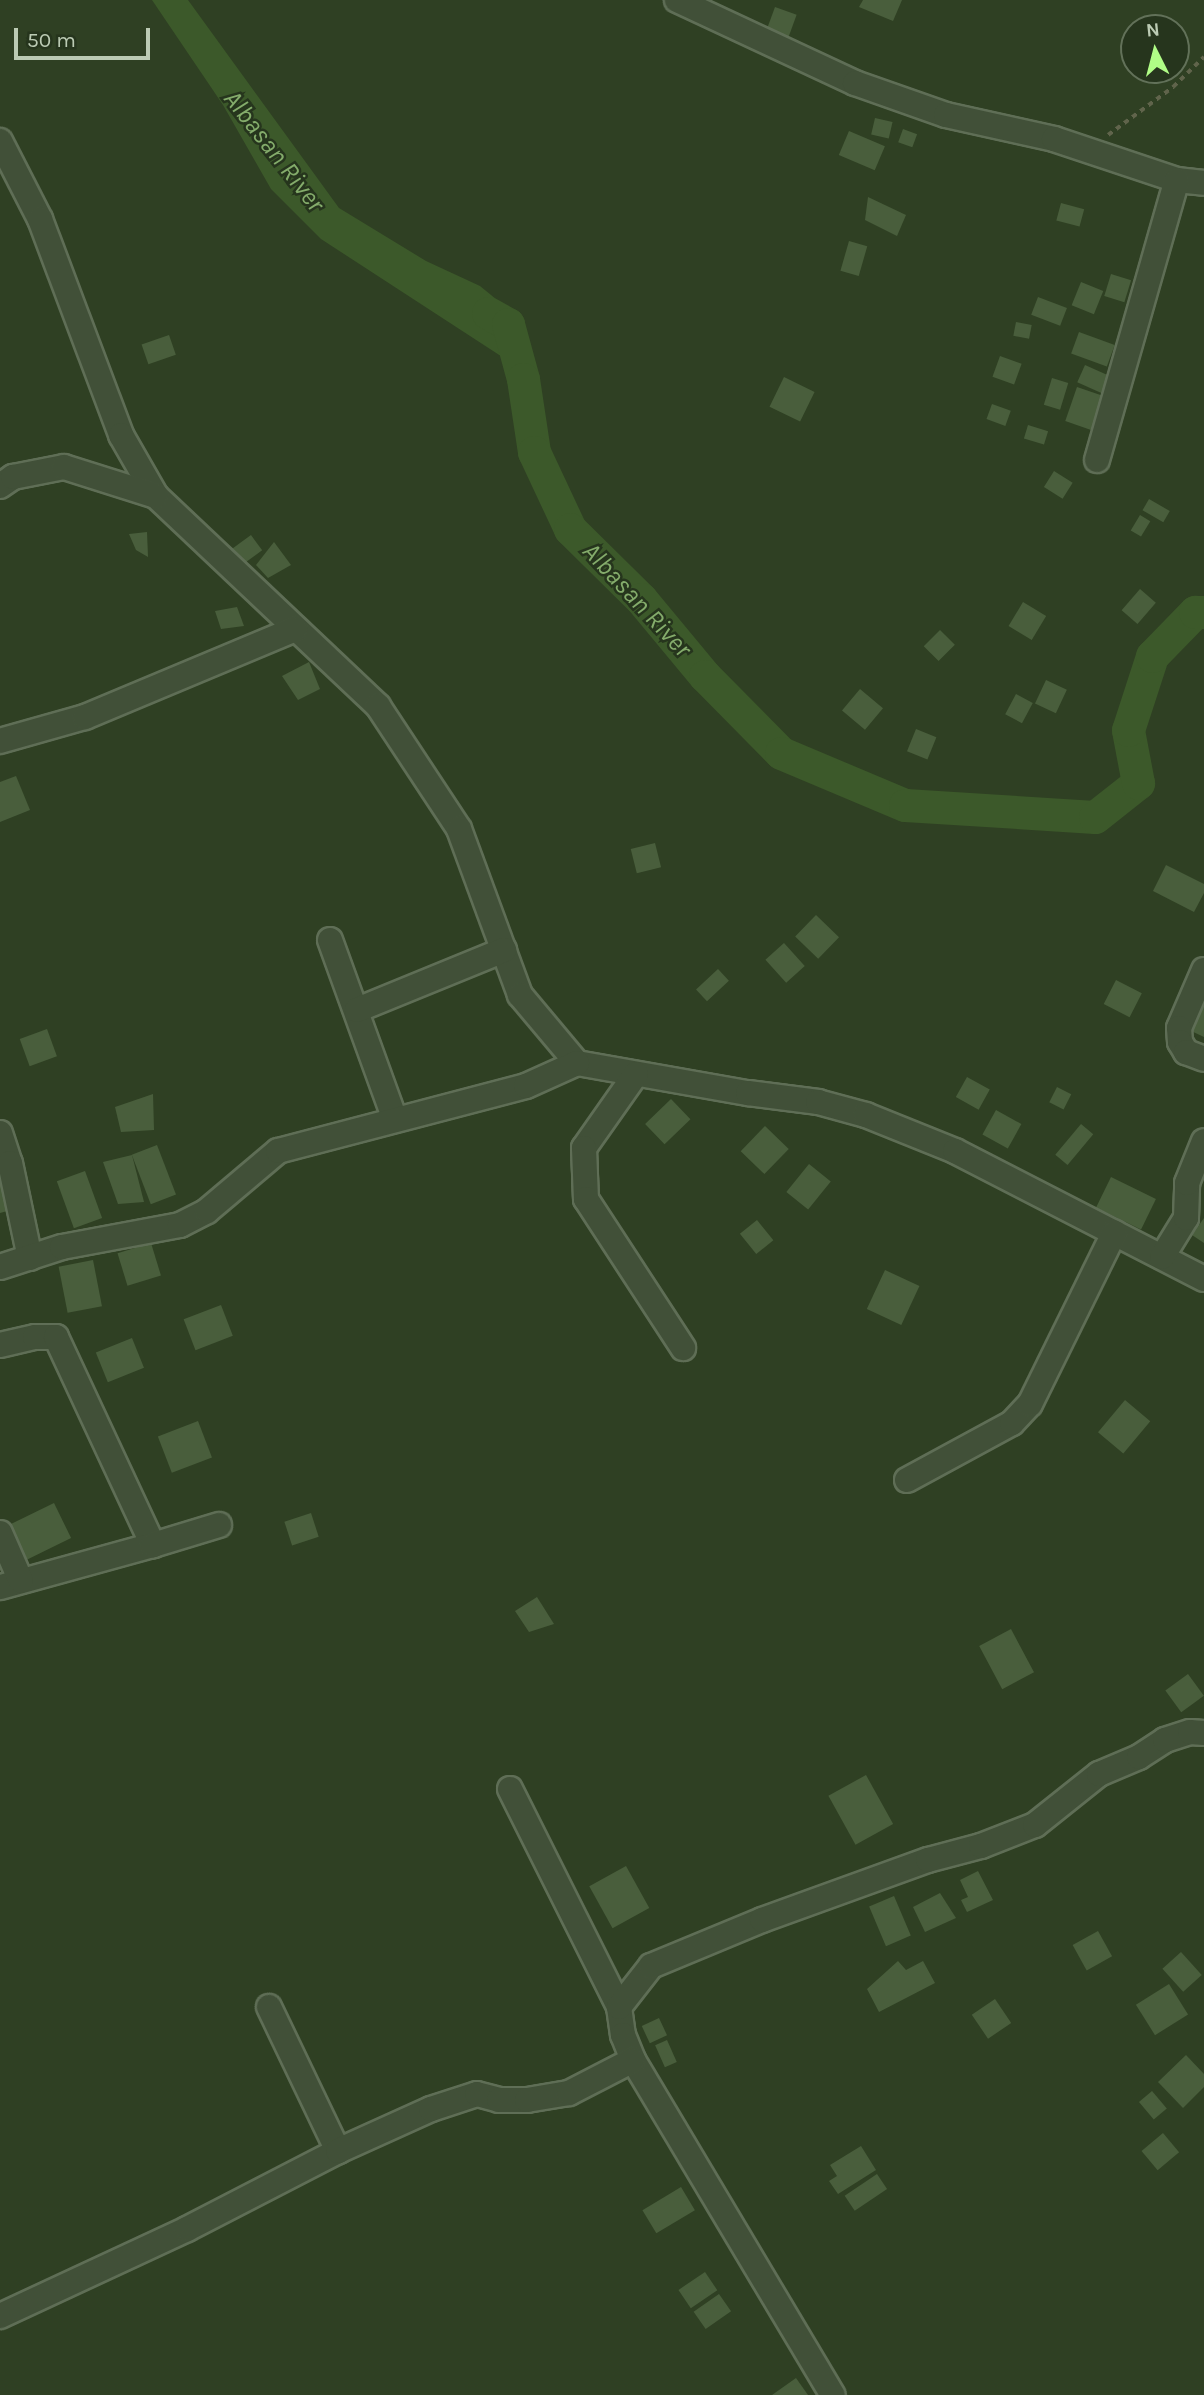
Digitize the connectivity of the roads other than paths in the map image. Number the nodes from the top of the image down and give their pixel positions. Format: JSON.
{"nodes":[{"id":1,"x":677,"y":0,"type":"edge"},
{"id":2,"x":0,"y":141,"type":"edge"},
{"id":3,"x":1177,"y":180,"type":"junction"},
{"id":4,"x":1204,"y":183,"type":"edge"},
{"id":5,"x":1097,"y":460,"type":"dead end"},
{"id":6,"x":0,"y":486,"type":"edge"},
{"id":7,"x":156,"y":495,"type":"junction"},
{"id":8,"x":295,"y":629,"type":"junction"},
{"id":9,"x":0,"y":741,"type":"edge"},
{"id":10,"x":331,"y":940,"type":"dead end"},
{"id":11,"x":503,"y":950,"type":"junction"},
{"id":12,"x":1204,"y":970,"type":"edge"},
{"id":13,"x":357,"y":1010,"type":"junction"},
{"id":14,"x":1204,"y":1059,"type":"edge"},
{"id":15,"x":577,"y":1063,"type":"junction"},
{"id":16,"x":636,"y":1074,"type":"junction"},
{"id":17,"x":395,"y":1120,"type":"junction"},
{"id":18,"x":0,"y":1133,"type":"edge"},
{"id":19,"x":1204,"y":1140,"type":"edge"},
{"id":20,"x":1114,"y":1233,"type":"junction"},
{"id":21,"x":1162,"y":1257,"type":"junction"},
{"id":22,"x":30,"y":1258,"type":"junction"},
{"id":23,"x":0,"y":1267,"type":"edge"},
{"id":24,"x":1204,"y":1279,"type":"edge"},
{"id":25,"x":0,"y":1345,"type":"edge"},
{"id":26,"x":683,"y":1348,"type":"dead end"},
{"id":27,"x":907,"y":1480,"type":"dead end"},
{"id":28,"x":219,"y":1525,"type":"dead end"},
{"id":29,"x":0,"y":1533,"type":"edge"},
{"id":30,"x":153,"y":1545,"type":"junction"},
{"id":31,"x":11,"y":1584,"type":"edge"},
{"id":32,"x":1204,"y":1734,"type":"edge"},
{"id":33,"x":510,"y":1789,"type":"dead end"},
{"id":34,"x":269,"y":2007,"type":"dead end"},
{"id":35,"x":619,"y":2007,"type":"junction"},
{"id":36,"x":633,"y":2060,"type":"junction"},
{"id":37,"x":338,"y":2151,"type":"junction"},
{"id":38,"x":0,"y":2316,"type":"edge"},
{"id":39,"x":833,"y":2395,"type":"edge"}],
"edges":[{"from":1,"to":3,"type":"street"},
{"from":2,"to":7,"type":"street"},
{"from":3,"to":4,"type":"street"},
{"from":3,"to":5,"type":"street"},
{"from":6,"to":7,"type":"street"},
{"from":7,"to":8,"type":"street"},
{"from":8,"to":9,"type":"street"},
{"from":8,"to":11,"type":"street"},
{"from":10,"to":13,"type":"street"},
{"from":11,"to":13,"type":"street"},
{"from":11,"to":15,"type":"street"},
{"from":12,"to":14,"type":"street"},
{"from":13,"to":17,"type":"street"},
{"from":15,"to":16,"type":"street"},
{"from":15,"to":17,"type":"street"},
{"from":16,"to":20,"type":"street"},
{"from":16,"to":26,"type":"street"},
{"from":17,"to":22,"type":"street"},
{"from":18,"to":22,"type":"street"},
{"from":19,"to":21,"type":"street"},
{"from":20,"to":21,"type":"street"},
{"from":20,"to":27,"type":"street"},
{"from":21,"to":24,"type":"street"},
{"from":22,"to":23,"type":"street"},
{"from":25,"to":30,"type":"street"},
{"from":28,"to":30,"type":"street"},
{"from":29,"to":31,"type":"street"},
{"from":30,"to":31,"type":"street"},
{"from":32,"to":35,"type":"street"},
{"from":33,"to":35,"type":"street"},
{"from":34,"to":37,"type":"street"},
{"from":35,"to":36,"type":"street"},
{"from":36,"to":37,"type":"street"},
{"from":36,"to":39,"type":"street"},
{"from":37,"to":38,"type":"street"}]}
